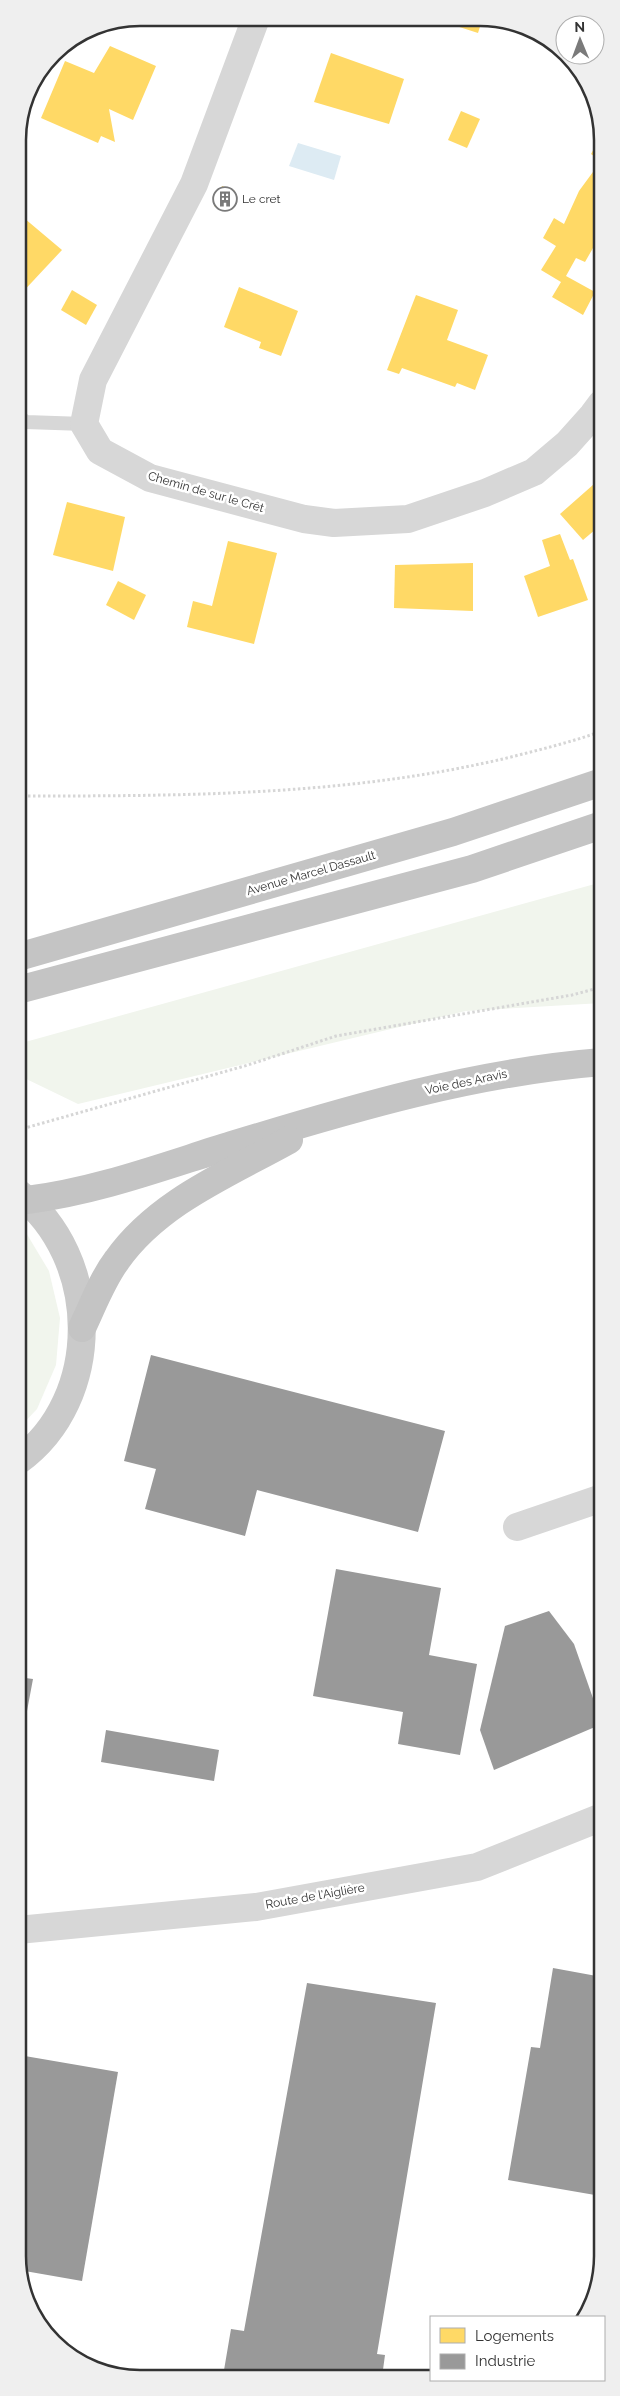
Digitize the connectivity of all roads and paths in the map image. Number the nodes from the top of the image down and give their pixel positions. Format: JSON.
{"nodes":[{"id":1,"x":253,"y":26,"type":"edge"},
{"id":2,"x":594,"y":414,"type":"edge"},
{"id":3,"x":26,"y":422,"type":"edge"},
{"id":4,"x":84,"y":424,"type":"junction"},
{"id":5,"x":594,"y":734,"type":"edge"},
{"id":6,"x":594,"y":785,"type":"edge"},
{"id":7,"x":26,"y":796,"type":"edge"},
{"id":8,"x":594,"y":828,"type":"edge"},
{"id":9,"x":26,"y":955,"type":"edge"},
{"id":10,"x":26,"y":988,"type":"edge"},
{"id":11,"x":594,"y":989,"type":"edge"},
{"id":12,"x":594,"y":1063,"type":"edge"},
{"id":13,"x":333,"y":1115,"type":"junction"},
{"id":14,"x":26,"y":1128,"type":"edge"},
{"id":15,"x":26,"y":1197,"type":"edge"},
{"id":16,"x":26,"y":1201,"type":"edge"},
{"id":17,"x":82,"y":1328,"type":"junction"},
{"id":18,"x":26,"y":1454,"type":"edge"},
{"id":19,"x":594,"y":1501,"type":"edge"},
{"id":20,"x":517,"y":1527,"type":"dead end"},
{"id":21,"x":594,"y":1820,"type":"edge"},
{"id":22,"x":26,"y":1929,"type":"edge"}],
"edges":[{"from":1,"to":4,"type":"street"},
{"from":2,"to":4,"type":"street","name":"Chemin de sur le Crêt"},
{"from":3,"to":4,"type":"lane"},
{"from":5,"to":7,"type":"path"},
{"from":6,"to":9,"type":"highway","name":"Avenue Marcel Dassault"},
{"from":8,"to":10,"type":"highway"},
{"from":11,"to":14,"type":"path"},
{"from":12,"to":13,"type":"highway","name":"Voie des Aravis"},
{"from":13,"to":15,"type":"highway"},
{"from":13,"to":17,"type":"highway"},
{"from":16,"to":17,"type":"main road"},
{"from":17,"to":18,"type":"main road"},
{"from":19,"to":20,"type":"street"},
{"from":21,"to":22,"type":"street","name":"Route de l'Aiglière"}]}
